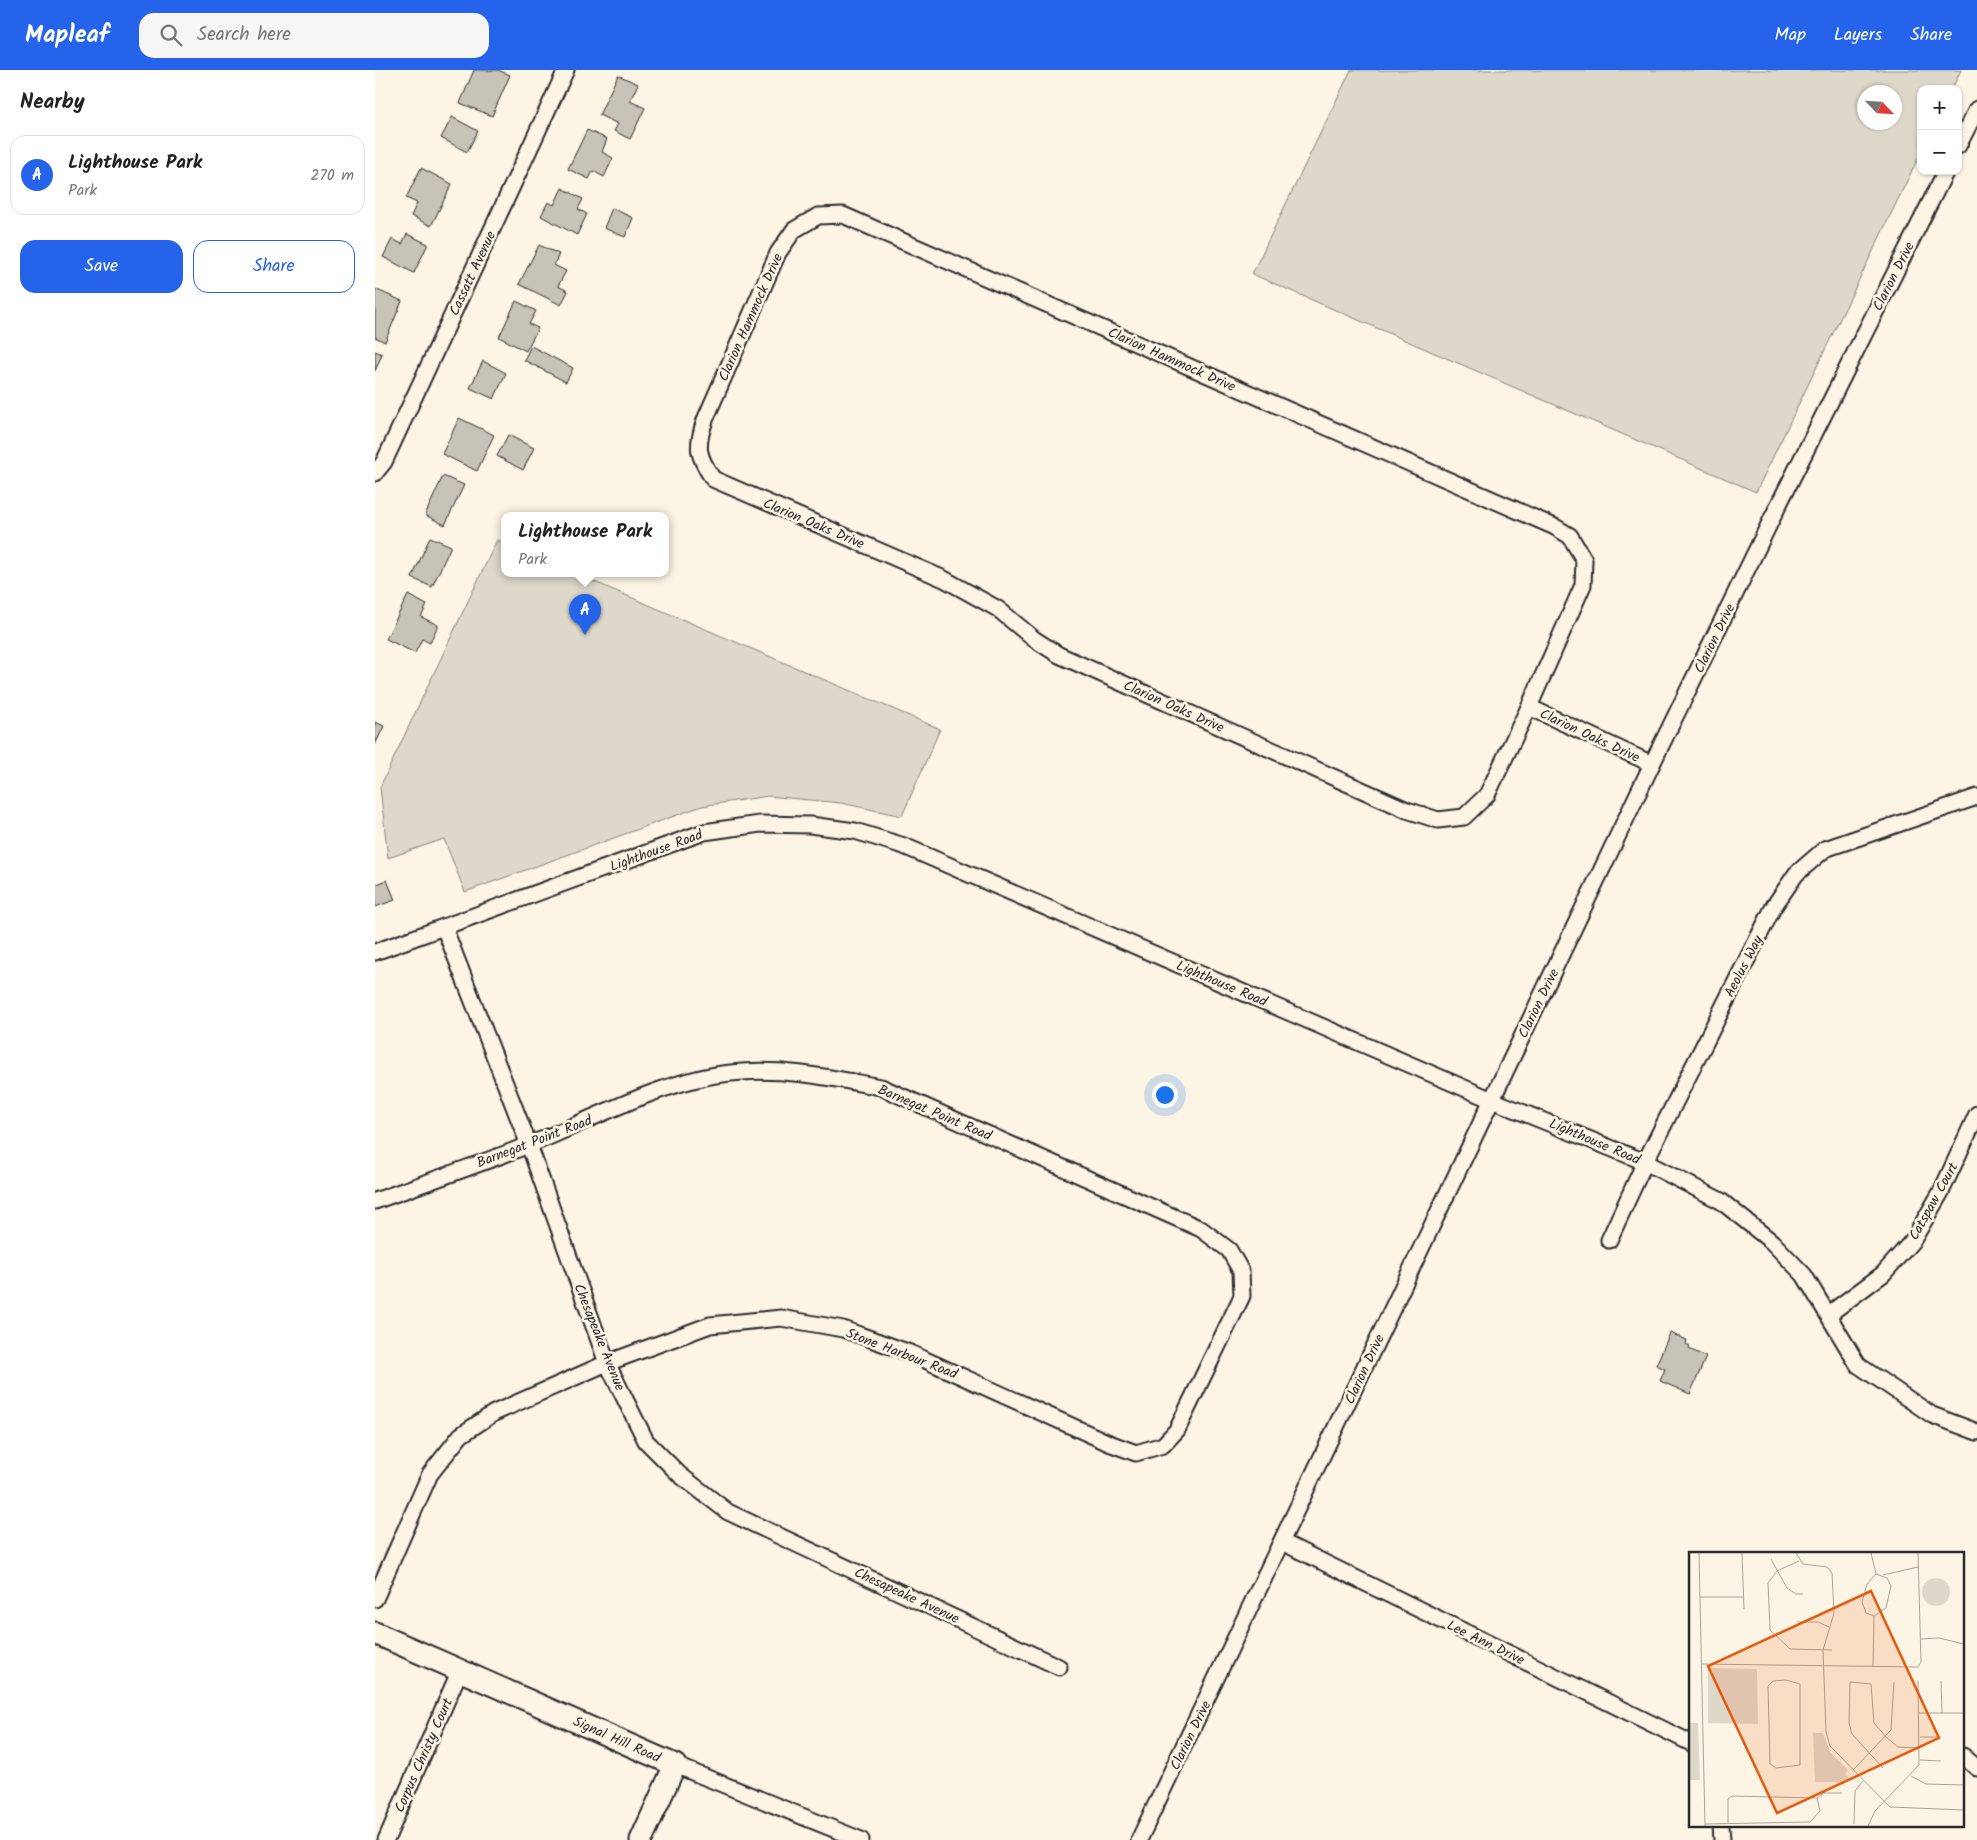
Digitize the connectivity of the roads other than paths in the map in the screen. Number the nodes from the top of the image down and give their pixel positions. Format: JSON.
{"nodes":[{"id":1,"x":566,"y":70,"type":"edge"},
{"id":2,"x":1977,"y":109,"type":"edge"},
{"id":3,"x":1962,"y":138,"type":"edge"},
{"id":4,"x":1944,"y":175,"type":"edge"},
{"id":5,"x":705,"y":420,"type":"joint"},
{"id":6,"x":375,"y":473,"type":"edge"},
{"id":7,"x":1529,"y":707,"type":"junction"},
{"id":8,"x":1652,"y":764,"type":"junction"},
{"id":9,"x":1977,"y":797,"type":"edge"},
{"id":10,"x":444,"y":927,"type":"junction"},
{"id":11,"x":375,"y":952,"type":"edge"},
{"id":12,"x":1492,"y":1100,"type":"junction"},
{"id":13,"x":1977,"y":1114,"type":"edge"},
{"id":14,"x":529,"y":1145,"type":"junction"},
{"id":15,"x":1645,"y":1162,"type":"junction"},
{"id":16,"x":375,"y":1201,"type":"edge"},
{"id":17,"x":1201,"y":1229,"type":"joint"},
{"id":18,"x":1609,"y":1240,"type":"dead end"},
{"id":19,"x":1829,"y":1314,"type":"junction"},
{"id":20,"x":607,"y":1363,"type":"junction"},
{"id":21,"x":1977,"y":1432,"type":"edge"},
{"id":22,"x":1282,"y":1542,"type":"junction"},
{"id":23,"x":375,"y":1599,"type":"edge"},
{"id":24,"x":375,"y":1633,"type":"edge"},
{"id":25,"x":1059,"y":1667,"type":"dead end"},
{"id":26,"x":460,"y":1670,"type":"junction"},
{"id":27,"x":1689,"y":1741,"type":"edge"},
{"id":28,"x":1965,"y":1758,"type":"edge"},
{"id":29,"x":675,"y":1765,"type":"junction"},
{"id":30,"x":1977,"y":1768,"type":"edge"},
{"id":31,"x":386,"y":1840,"type":"edge"},
{"id":32,"x":641,"y":1840,"type":"edge"},
{"id":33,"x":861,"y":1840,"type":"edge"},
{"id":34,"x":1139,"y":1840,"type":"edge"}],
"edges":[{"from":1,"to":6,"type":"street","name":"Cassatt Avenue"},
{"from":2,"to":3,"type":"street"},
{"from":4,"to":8,"type":"street","name":"Clarion Drive"},
{"from":5,"to":7,"type":"street","name":"Clarion Oaks Drive"},
{"from":5,"to":7,"type":"street","name":"Clarion Hammock Drive"},
{"from":7,"to":8,"type":"street","name":"Clarion Oaks Drive"},
{"from":8,"to":12,"type":"street","name":"Clarion Drive"},
{"from":9,"to":15,"type":"street","name":"Aeolus Way"},
{"from":10,"to":11,"type":"street","name":"Lighthouse Road"},
{"from":10,"to":12,"type":"street","name":"Lighthouse Road"},
{"from":10,"to":14,"type":"street","name":"Chesapeake Avenue"},
{"from":12,"to":15,"type":"street","name":"Lighthouse Road"},
{"from":12,"to":22,"type":"street","name":"Clarion Drive"},
{"from":13,"to":19,"type":"street","name":"Catspaw Court"},
{"from":14,"to":16,"type":"street","name":"Barnegat Point Road"},
{"from":14,"to":17,"type":"street","name":"Barnegat Point Road"},
{"from":14,"to":20,"type":"street","name":"Chesapeake Avenue"},
{"from":15,"to":18,"type":"street","name":"Aeolus Way"},
{"from":15,"to":19,"type":"street","name":"Lighthouse Road"},
{"from":17,"to":20,"type":"street","name":"Stone Harbour Road"},
{"from":19,"to":21,"type":"street","name":"Lighthouse Road"},
{"from":20,"to":23,"type":"street","name":"Stone Harbour Road"},
{"from":20,"to":25,"type":"street","name":"Chesapeake Avenue"},
{"from":22,"to":27,"type":"street","name":"Lee Ann Drive"},
{"from":22,"to":34,"type":"street","name":"Clarion Drive"},
{"from":24,"to":26,"type":"street","name":"Signal Hill Road"},
{"from":26,"to":29,"type":"street","name":"Signal Hill Road"},
{"from":26,"to":31,"type":"street","name":"Corpus Christy Court"},
{"from":28,"to":30,"type":"street"},
{"from":29,"to":32,"type":"street"},
{"from":29,"to":33,"type":"street","name":"Signal Hill Road"}]}
